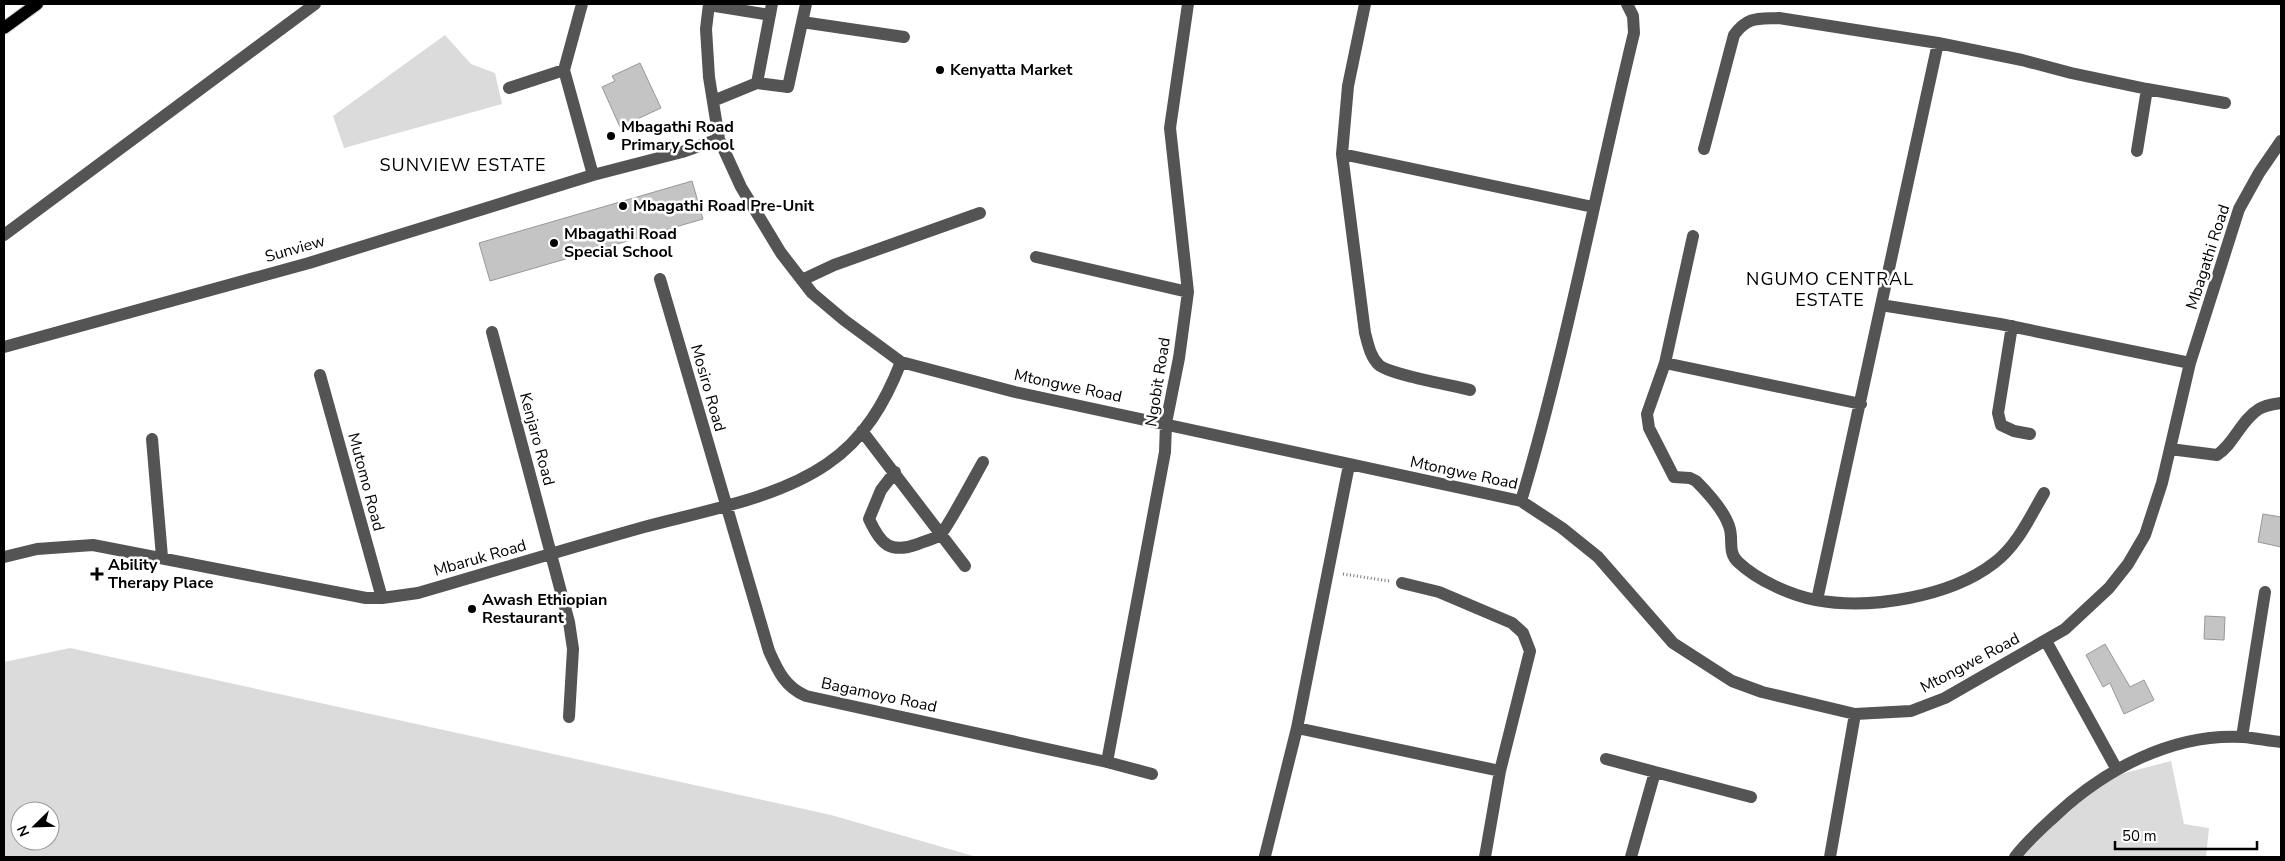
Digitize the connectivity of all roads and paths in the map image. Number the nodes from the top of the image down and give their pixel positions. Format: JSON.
{"nodes":[{"id":1,"x":37,"y":4,"type":"edge"},
{"id":2,"x":315,"y":4,"type":"edge"},
{"id":3,"x":582,"y":4,"type":"edge"},
{"id":4,"x":806,"y":4,"type":"edge"},
{"id":5,"x":1188,"y":4,"type":"edge"},
{"id":6,"x":1365,"y":4,"type":"edge"},
{"id":7,"x":1627,"y":4,"type":"edge"},
{"id":8,"x":709,"y":5,"type":"edge"},
{"id":9,"x":771,"y":9,"type":"edge"},
{"id":10,"x":802,"y":22,"type":"junction"},
{"id":11,"x":4,"y":28,"type":"edge"},
{"id":12,"x":904,"y":37,"type":"dead end"},
{"id":13,"x":1938,"y":43,"type":"junction"},
{"id":14,"x":564,"y":70,"type":"junction"},
{"id":15,"x":757,"y":83,"type":"junction"},
{"id":16,"x":509,"y":88,"type":"dead end"},
{"id":17,"x":2147,"y":89,"type":"junction"},
{"id":18,"x":713,"y":101,"type":"junction"},
{"id":19,"x":2225,"y":103,"type":"dead end"},
{"id":20,"x":718,"y":138,"type":"junction"},
{"id":21,"x":2281,"y":141,"type":"edge"},
{"id":22,"x":1704,"y":149,"type":"dead end"},
{"id":23,"x":2137,"y":151,"type":"dead end"},
{"id":24,"x":1342,"y":154,"type":"junction"},
{"id":25,"x":593,"y":175,"type":"junction"},
{"id":26,"x":1593,"y":207,"type":"junction"},
{"id":27,"x":980,"y":213,"type":"dead end"},
{"id":28,"x":4,"y":236,"type":"edge"},
{"id":29,"x":1693,"y":236,"type":"dead end"},
{"id":30,"x":1036,"y":257,"type":"dead end"},
{"id":31,"x":660,"y":280,"type":"dead end"},
{"id":32,"x":802,"y":280,"type":"junction"},
{"id":33,"x":1188,"y":292,"type":"junction"},
{"id":34,"x":1882,"y":304,"type":"junction"},
{"id":35,"x":2012,"y":326,"type":"junction"},
{"id":36,"x":492,"y":332,"type":"dead end"},
{"id":37,"x":4,"y":347,"type":"edge"},
{"id":38,"x":901,"y":362,"type":"junction"},
{"id":39,"x":2190,"y":362,"type":"junction"},
{"id":40,"x":1665,"y":363,"type":"junction"},
{"id":41,"x":320,"y":375,"type":"dead end"},
{"id":42,"x":1470,"y":390,"type":"dead end"},
{"id":43,"x":2281,"y":403,"type":"edge"},
{"id":44,"x":1861,"y":404,"type":"junction"},
{"id":45,"x":1166,"y":423,"type":"junction"},
{"id":46,"x":862,"y":431,"type":"junction"},
{"id":47,"x":2030,"y":434,"type":"dead end"},
{"id":48,"x":152,"y":439,"type":"dead end"},
{"id":49,"x":2170,"y":450,"type":"junction"},
{"id":50,"x":983,"y":462,"type":"dead end"},
{"id":51,"x":1349,"y":465,"type":"junction"},
{"id":52,"x":895,"y":472,"type":"junction"},
{"id":53,"x":2044,"y":493,"type":"dead end"},
{"id":54,"x":1521,"y":502,"type":"junction"},
{"id":55,"x":726,"y":506,"type":"junction"},
{"id":56,"x":941,"y":534,"type":"junction"},
{"id":57,"x":552,"y":555,"type":"junction"},
{"id":58,"x":4,"y":557,"type":"edge"},
{"id":59,"x":162,"y":557,"type":"junction"},
{"id":60,"x":965,"y":566,"type":"dead end"},
{"id":61,"x":1328,"y":571,"type":"junction"},
{"id":62,"x":1402,"y":583,"type":"joint"},
{"id":63,"x":2265,"y":592,"type":"dead end"},
{"id":64,"x":382,"y":598,"type":"junction"},
{"id":65,"x":1817,"y":600,"type":"junction"},
{"id":66,"x":2046,"y":641,"type":"junction"},
{"id":67,"x":1855,"y":714,"type":"junction"},
{"id":68,"x":569,"y":716,"type":"dead end"},
{"id":69,"x":1297,"y":728,"type":"junction"},
{"id":70,"x":2242,"y":737,"type":"junction"},
{"id":71,"x":2281,"y":742,"type":"edge"},
{"id":72,"x":1606,"y":759,"type":"dead end"},
{"id":73,"x":1107,"y":762,"type":"junction"},
{"id":74,"x":2116,"y":768,"type":"junction"},
{"id":75,"x":1500,"y":771,"type":"junction"},
{"id":76,"x":1655,"y":772,"type":"junction"},
{"id":77,"x":1152,"y":774,"type":"dead end"},
{"id":78,"x":1751,"y":796,"type":"dead end"},
{"id":79,"x":1265,"y":856,"type":"dead end"},
{"id":80,"x":1485,"y":857,"type":"edge"},
{"id":81,"x":1631,"y":857,"type":"edge"},
{"id":82,"x":1830,"y":857,"type":"edge"},
{"id":83,"x":2016,"y":857,"type":"edge"}],
"edges":[{"from":1,"to":11,"type":"main road"},
{"from":2,"to":28,"type":"street"},
{"from":3,"to":14,"type":"street"},
{"from":4,"to":10,"type":"street"},
{"from":5,"to":33,"type":"street","name":"Ngobit Road"},
{"from":6,"to":24,"type":"street"},
{"from":7,"to":26,"type":"street"},
{"from":8,"to":9,"type":"street"},
{"from":8,"to":18,"type":"street","name":"Mtongwe Road"},
{"from":9,"to":15,"type":"street"},
{"from":10,"to":12,"type":"street"},
{"from":10,"to":15,"type":"street"},
{"from":13,"to":17,"type":"street"},
{"from":13,"to":22,"type":"street"},
{"from":13,"to":34,"type":"street"},
{"from":14,"to":16,"type":"street"},
{"from":14,"to":25,"type":"street"},
{"from":15,"to":18,"type":"street"},
{"from":17,"to":19,"type":"street"},
{"from":17,"to":23,"type":"street"},
{"from":18,"to":20,"type":"street","name":"Mtongwe Road"},
{"from":20,"to":25,"type":"street","name":"Sunview"},
{"from":20,"to":32,"type":"street","name":"Mtongwe Road"},
{"from":21,"to":39,"type":"street","name":"Mbagathi Road"},
{"from":24,"to":26,"type":"street"},
{"from":24,"to":42,"type":"street"},
{"from":25,"to":37,"type":"street","name":"Sunview"},
{"from":26,"to":54,"type":"street"},
{"from":27,"to":32,"type":"street"},
{"from":29,"to":40,"type":"street"},
{"from":30,"to":33,"type":"street"},
{"from":31,"to":55,"type":"street","name":"Mosiro Road"},
{"from":32,"to":38,"type":"street","name":"Mtongwe Road"},
{"from":33,"to":45,"type":"street","name":"Ngobit Road"},
{"from":34,"to":35,"type":"street"},
{"from":34,"to":44,"type":"street"},
{"from":35,"to":39,"type":"street"},
{"from":35,"to":47,"type":"street"},
{"from":36,"to":57,"type":"street","name":"Kenjaro Road"},
{"from":38,"to":45,"type":"street","name":"Mtongwe Road"},
{"from":38,"to":46,"type":"street","name":"Mbaruk Road"},
{"from":39,"to":49,"type":"street","name":"Mtongwe Road"},
{"from":40,"to":44,"type":"street"},
{"from":40,"to":65,"type":"street"},
{"from":41,"to":64,"type":"street","name":"Mutomo Road"},
{"from":43,"to":49,"type":"street"},
{"from":44,"to":65,"type":"street"},
{"from":45,"to":51,"type":"street","name":"Mtongwe Road"},
{"from":45,"to":73,"type":"street","name":"Ngobit Road"},
{"from":46,"to":52,"type":"street"},
{"from":46,"to":55,"type":"street","name":"Mbaruk Road"},
{"from":48,"to":59,"type":"street"},
{"from":49,"to":66,"type":"street","name":"Mtongwe Road"},
{"from":50,"to":56,"type":"street"},
{"from":51,"to":54,"type":"street","name":"Mtongwe Road"},
{"from":51,"to":61,"type":"street"},
{"from":52,"to":56,"type":"street"},
{"from":52,"to":56,"type":"street"},
{"from":53,"to":65,"type":"street"},
{"from":54,"to":67,"type":"street","name":"Mtongwe Road"},
{"from":55,"to":57,"type":"street","name":"Mbaruk Road"},
{"from":55,"to":73,"type":"street","name":"Bagamoyo Road"},
{"from":56,"to":60,"type":"street"},
{"from":57,"to":64,"type":"street","name":"Mbaruk Road"},
{"from":57,"to":68,"type":"street","name":"Kenjaro Road"},
{"from":58,"to":59,"type":"street","name":"Mbaruk Road"},
{"from":59,"to":64,"type":"street","name":"Mbaruk Road"},
{"from":61,"to":62,"type":"path"},
{"from":61,"to":69,"type":"street"},
{"from":62,"to":75,"type":"street"},
{"from":63,"to":70,"type":"street"},
{"from":66,"to":67,"type":"street","name":"Mtongwe Road"},
{"from":66,"to":74,"type":"street"},
{"from":67,"to":82,"type":"street"},
{"from":69,"to":75,"type":"street"},
{"from":69,"to":79,"type":"street"},
{"from":70,"to":71,"type":"street"},
{"from":70,"to":74,"type":"street"},
{"from":72,"to":76,"type":"street"},
{"from":73,"to":77,"type":"street","name":"Bagamoyo Road"},
{"from":74,"to":83,"type":"street"},
{"from":75,"to":80,"type":"street"},
{"from":76,"to":78,"type":"street"},
{"from":76,"to":81,"type":"street"}]}
